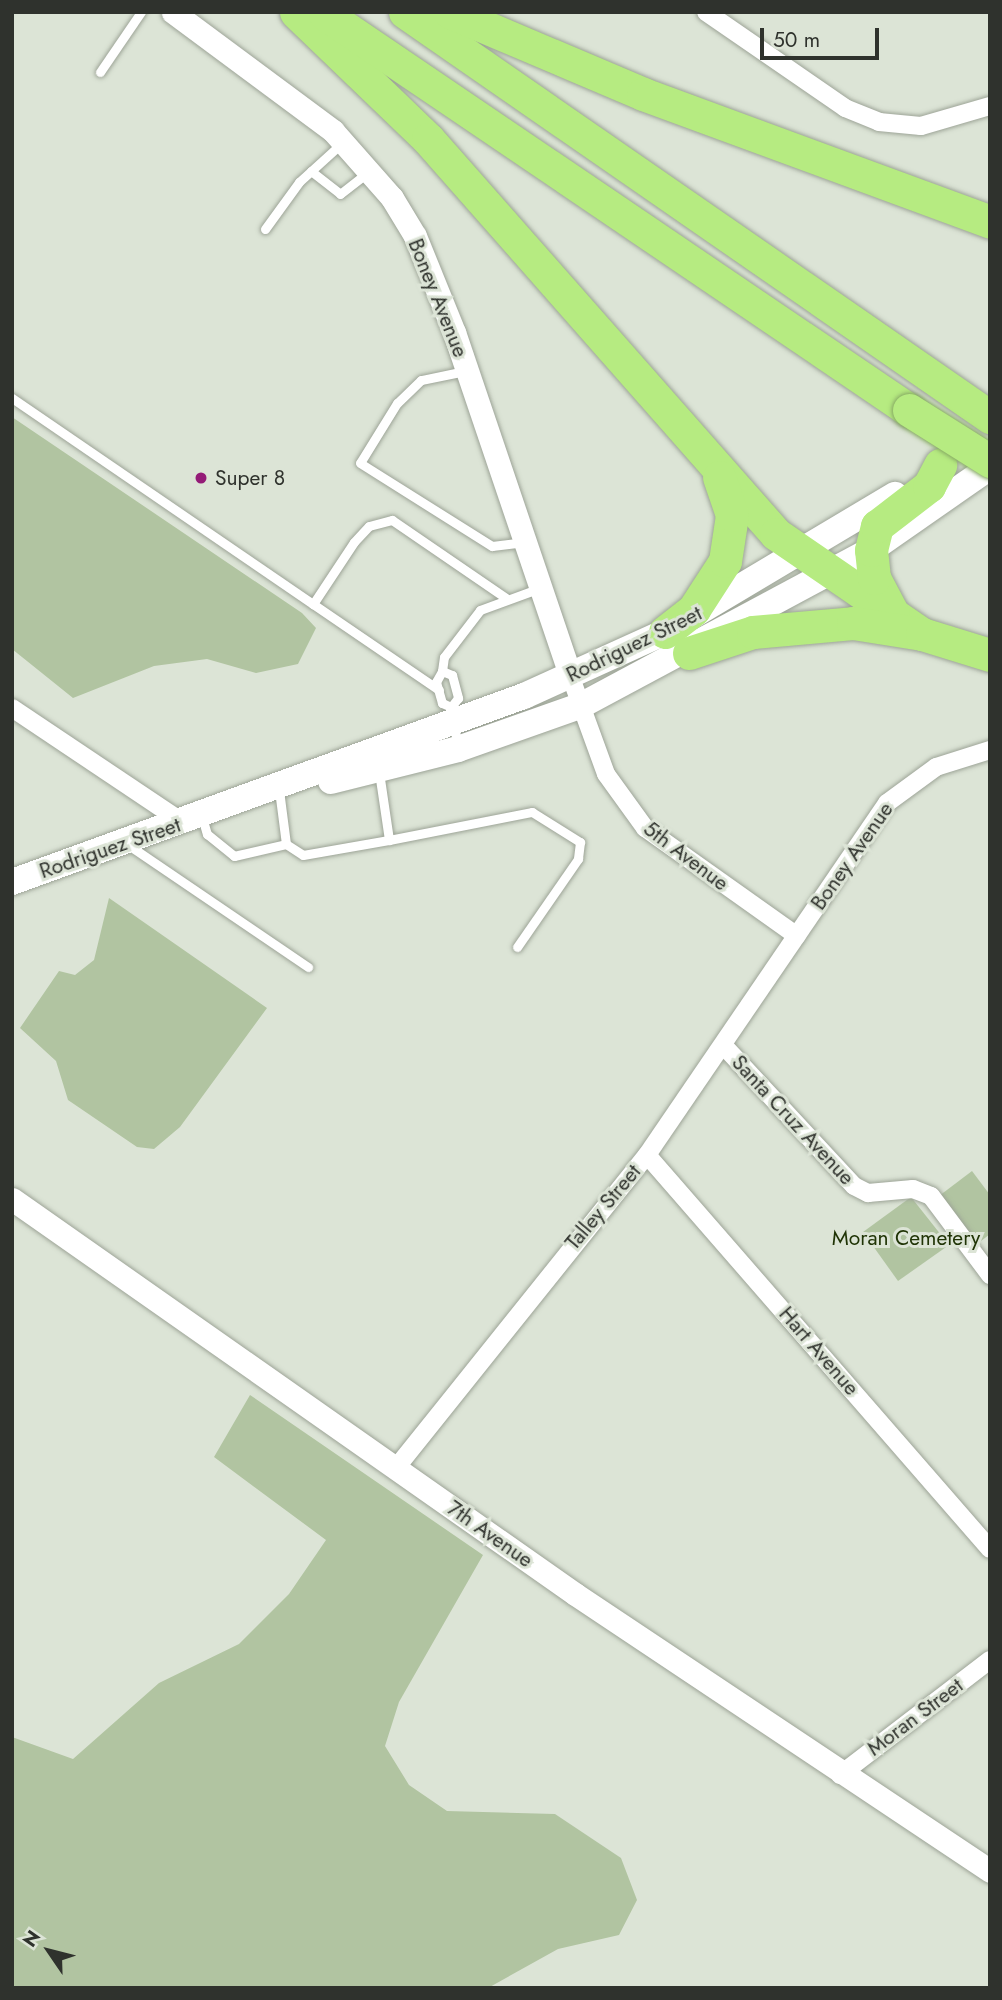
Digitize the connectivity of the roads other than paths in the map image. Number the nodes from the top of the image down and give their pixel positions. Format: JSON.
{"nodes":[{"id":1,"x":141,"y":12,"type":"edge"},
{"id":2,"x":173,"y":12,"type":"edge"},
{"id":3,"x":296,"y":12,"type":"edge"},
{"id":4,"x":323,"y":12,"type":"edge"},
{"id":5,"x":405,"y":12,"type":"edge"},
{"id":6,"x":450,"y":12,"type":"edge"},
{"id":7,"x":706,"y":12,"type":"edge"},
{"id":8,"x":100,"y":72,"type":"dead end"},
{"id":9,"x":990,"y":106,"type":"edge"},
{"id":10,"x":343,"y":142,"type":"junction"},
{"id":11,"x":311,"y":171,"type":"junction"},
{"id":12,"x":369,"y":172,"type":"junction"},
{"id":13,"x":990,"y":222,"type":"edge"},
{"id":14,"x":265,"y":229,"type":"dead end"},
{"id":15,"x":467,"y":371,"type":"junction"},
{"id":16,"x":12,"y":398,"type":"edge"},
{"id":17,"x":990,"y":416,"type":"edge"},
{"id":18,"x":990,"y":428,"type":"edge"},
{"id":19,"x":709,"y":456,"type":"junction"},
{"id":20,"x":990,"y":461,"type":"edge"},
{"id":21,"x":940,"y":465,"type":"junction"},
{"id":22,"x":990,"y":467,"type":"edge"},
{"id":23,"x":525,"y":541,"type":"junction"},
{"id":24,"x":871,"y":550,"type":"junction"},
{"id":25,"x":816,"y":564,"type":"junction"},
{"id":26,"x":540,"y":588,"type":"junction"},
{"id":27,"x":506,"y":598,"type":"junction"},
{"id":28,"x":313,"y":604,"type":"junction"},
{"id":29,"x":893,"y":614,"type":"junction"},
{"id":30,"x":922,"y":634,"type":"junction"},
{"id":31,"x":677,"y":642,"type":"junction"},
{"id":32,"x":990,"y":655,"type":"edge"},
{"id":33,"x":442,"y":671,"type":"junction"},
{"id":34,"x":570,"y":676,"type":"junction"},
{"id":35,"x":439,"y":690,"type":"junction"},
{"id":36,"x":582,"y":705,"type":"junction"},
{"id":37,"x":12,"y":708,"type":"edge"},
{"id":38,"x":451,"y":715,"type":"junction"},
{"id":39,"x":458,"y":749,"type":"junction"},
{"id":40,"x":990,"y":750,"type":"edge"},
{"id":41,"x":376,"y":760,"type":"junction"},
{"id":42,"x":279,"y":790,"type":"junction"},
{"id":43,"x":193,"y":819,"type":"junction"},
{"id":44,"x":389,"y":840,"type":"junction"},
{"id":45,"x":126,"y":843,"type":"junction"},
{"id":46,"x":286,"y":844,"type":"junction"},
{"id":47,"x":12,"y":882,"type":"edge"},
{"id":48,"x":797,"y":936,"type":"junction"},
{"id":49,"x":517,"y":947,"type":"dead end"},
{"id":50,"x":307,"y":967,"type":"dead end"},
{"id":51,"x":723,"y":1045,"type":"junction"},
{"id":52,"x":647,"y":1155,"type":"junction"},
{"id":53,"x":12,"y":1199,"type":"edge"},
{"id":54,"x":990,"y":1275,"type":"edge"},
{"id":55,"x":396,"y":1468,"type":"junction"},
{"id":56,"x":990,"y":1549,"type":"edge"},
{"id":57,"x":990,"y":1660,"type":"edge"},
{"id":58,"x":840,"y":1775,"type":"junction"},
{"id":59,"x":982,"y":1867,"type":"edge"}],
"edges":[{"from":1,"to":8,"type":"lane"},
{"from":2,"to":10,"type":"street","name":"Boney Avenue"},
{"from":3,"to":19,"type":"highway"},
{"from":4,"to":20,"type":"highway","bridge":true},
{"from":5,"to":17,"type":"highway"},
{"from":6,"to":13,"type":"highway"},
{"from":7,"to":9,"type":"street"},
{"from":10,"to":11,"type":"lane"},
{"from":10,"to":12,"type":"street","name":"Boney Avenue"},
{"from":11,"to":12,"type":"lane"},
{"from":11,"to":14,"type":"lane"},
{"from":12,"to":15,"type":"street","name":"Boney Avenue"},
{"from":15,"to":23,"type":"street","name":"Boney Avenue"},
{"from":15,"to":23,"type":"lane"},
{"from":16,"to":28,"type":"lane"},
{"from":18,"to":21,"type":"main road","name":"Rodriguez Street"},
{"from":19,"to":25,"type":"highway"},
{"from":19,"to":31,"type":"highway"},
{"from":21,"to":24,"type":"highway"},
{"from":21,"to":25,"type":"main road","name":"Rodriguez Street"},
{"from":22,"to":24,"type":"main road","name":"Rodriguez Street"},
{"from":23,"to":26,"type":"street","name":"Boney Avenue"},
{"from":24,"to":25,"type":"main road","name":"Rodriguez Street"},
{"from":24,"to":29,"type":"highway"},
{"from":25,"to":29,"type":"highway"},
{"from":25,"to":31,"type":"main road","name":"Rodriguez Street"},
{"from":26,"to":27,"type":"lane"},
{"from":26,"to":34,"type":"street","name":"Boney Avenue"},
{"from":27,"to":28,"type":"lane"},
{"from":27,"to":33,"type":"lane"},
{"from":28,"to":35,"type":"lane"},
{"from":29,"to":30,"type":"highway"},
{"from":30,"to":31,"type":"highway"},
{"from":30,"to":32,"type":"highway"},
{"from":31,"to":34,"type":"main road","name":"Rodriguez Street"},
{"from":31,"to":36,"type":"main road","name":"Rodriguez Street"},
{"from":33,"to":35,"type":"lane"},
{"from":33,"to":38,"type":"lane"},
{"from":34,"to":36,"type":"street","name":"5th Avenue"},
{"from":34,"to":38,"type":"main road","name":"Rodriguez Street"},
{"from":35,"to":38,"type":"lane"},
{"from":36,"to":39,"type":"main road","name":"Rodriguez Street"},
{"from":36,"to":48,"type":"street","name":"5th Avenue"},
{"from":37,"to":43,"type":"street"},
{"from":38,"to":39,"type":"lane"},
{"from":38,"to":41,"type":"main road","name":"Rodriguez Street"},
{"from":39,"to":41,"type":"main road","name":"Rodriguez Street"},
{"from":40,"to":48,"type":"street","name":"Boney Avenue"},
{"from":41,"to":42,"type":"main road","name":"Rodriguez Street"},
{"from":41,"to":44,"type":"lane"},
{"from":42,"to":43,"type":"main road","name":"Rodriguez Street"},
{"from":42,"to":46,"type":"lane"},
{"from":43,"to":45,"type":"main road","name":"Rodriguez Street"},
{"from":43,"to":46,"type":"lane"},
{"from":44,"to":46,"type":"lane"},
{"from":44,"to":49,"type":"lane"},
{"from":45,"to":47,"type":"main road","name":"Rodriguez Street"},
{"from":45,"to":50,"type":"lane"},
{"from":48,"to":51,"type":"street","name":"Talley Street"},
{"from":51,"to":52,"type":"street","name":"Talley Street"},
{"from":51,"to":54,"type":"street","name":"Santa Cruz Avenue"},
{"from":52,"to":55,"type":"street","name":"Talley Street"},
{"from":52,"to":56,"type":"street","name":"Hart Avenue"},
{"from":53,"to":55,"type":"street","name":"7th Avenue"},
{"from":55,"to":58,"type":"street","name":"7th Avenue"},
{"from":57,"to":58,"type":"street","name":"Moran Street"},
{"from":58,"to":59,"type":"street","name":"7th Avenue"}]}
